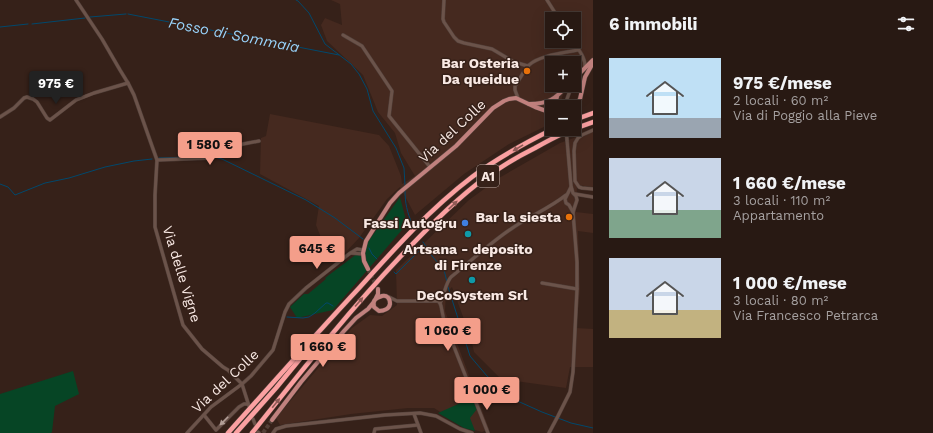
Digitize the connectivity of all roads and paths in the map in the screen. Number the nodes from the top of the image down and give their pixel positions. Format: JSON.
{"nodes":[{"id":1,"x":76,"y":0,"type":"edge"},
{"id":2,"x":444,"y":0,"type":"edge"},
{"id":3,"x":546,"y":0,"type":"edge"},
{"id":4,"x":554,"y":12,"type":"edge"},
{"id":5,"x":343,"y":35,"type":"dead end"},
{"id":6,"x":578,"y":50,"type":"joint"},
{"id":7,"x":583,"y":56,"type":"junction"},
{"id":8,"x":593,"y":61,"type":"edge"},
{"id":9,"x":528,"y":66,"type":"junction"},
{"id":10,"x":582,"y":72,"type":"joint"},
{"id":11,"x":128,"y":83,"type":"junction"},
{"id":12,"x":561,"y":92,"type":"edge"},
{"id":13,"x":557,"y":96,"type":"junction"},
{"id":14,"x":518,"y":98,"type":"junction"},
{"id":15,"x":555,"y":100,"type":"edge"},
{"id":16,"x":579,"y":100,"type":"edge"},
{"id":17,"x":529,"y":104,"type":"junction"},
{"id":18,"x":545,"y":112,"type":"edge"},
{"id":19,"x":593,"y":113,"type":"edge"},
{"id":20,"x":0,"y":117,"type":"edge"},
{"id":21,"x":581,"y":117,"type":"edge"},
{"id":22,"x":593,"y":122,"type":"edge"},
{"id":23,"x":581,"y":126,"type":"edge"},
{"id":24,"x":593,"y":130,"type":"edge"},
{"id":25,"x":545,"y":133,"type":"edge"},
{"id":26,"x":558,"y":136,"type":"edge"},
{"id":27,"x":568,"y":136,"type":"edge"},
{"id":28,"x":259,"y":141,"type":"dead end"},
{"id":29,"x":157,"y":160,"type":"junction"},
{"id":30,"x":430,"y":168,"type":"junction"},
{"id":31,"x":571,"y":186,"type":"junction"},
{"id":32,"x":593,"y":189,"type":"edge"},
{"id":33,"x":574,"y":194,"type":"junction"},
{"id":34,"x":567,"y":195,"type":"junction"},
{"id":35,"x":585,"y":196,"type":"junction"},
{"id":36,"x":593,"y":197,"type":"edge"},
{"id":37,"x":576,"y":203,"type":"junction"},
{"id":38,"x":570,"y":205,"type":"junction"},
{"id":39,"x":573,"y":212,"type":"junction"},
{"id":40,"x":363,"y":252,"type":"junction"},
{"id":41,"x":368,"y":269,"type":"tunnel mouth"},
{"id":42,"x":542,"y":283,"type":"dead end"},
{"id":43,"x":577,"y":289,"type":"junction"},
{"id":44,"x":386,"y":296,"type":"junction"},
{"id":45,"x":350,"y":297,"type":"junction"},
{"id":46,"x":374,"y":301,"type":"junction"},
{"id":47,"x":397,"y":301,"type":"junction"},
{"id":48,"x":440,"y":303,"type":"junction"},
{"id":49,"x":390,"y":305,"type":"junction"},
{"id":50,"x":368,"y":309,"type":"junction"},
{"id":51,"x":377,"y":310,"type":"junction"},
{"id":52,"x":242,"y":384,"type":"junction"},
{"id":53,"x":414,"y":414,"type":"junction"},
{"id":54,"x":204,"y":416,"type":"junction"},
{"id":55,"x":253,"y":418,"type":"dead end"},
{"id":56,"x":272,"y":420,"type":"tunnel mouth"},
{"id":57,"x":255,"y":424,"type":"dead end"},
{"id":58,"x":418,"y":425,"type":"junction"},
{"id":59,"x":374,"y":431,"type":"edge"},
{"id":60,"x":464,"y":432,"type":"edge"},
{"id":61,"x":187,"y":433,"type":"edge"},
{"id":62,"x":228,"y":433,"type":"edge"},
{"id":63,"x":236,"y":433,"type":"edge"},
{"id":64,"x":252,"y":433,"type":"edge"},
{"id":65,"x":273,"y":433,"type":"edge"},
{"id":66,"x":421,"y":433,"type":"edge"},
{"id":67,"x":472,"y":433,"type":"edge"},
{"id":68,"x":488,"y":433,"type":"edge"},
{"id":69,"x":549,"y":433,"type":"edge"}],
"edges":[{"from":1,"to":11,"type":"street","name":"Via delle Vigne"},
{"from":2,"to":9,"type":"street"},
{"from":3,"to":4,"type":"street"},
{"from":5,"to":30,"type":"street"},
{"from":6,"to":7,"type":"street"},
{"from":6,"to":9,"type":"street"},
{"from":7,"to":8,"type":"street"},
{"from":7,"to":10,"type":"street"},
{"from":8,"to":10,"type":"main road"},
{"from":8,"to":16,"type":"main road"},
{"from":9,"to":14,"type":"street"},
{"from":11,"to":20,"type":"street"},
{"from":11,"to":29,"type":"street","name":"Via delle Vigne"},
{"from":12,"to":13,"type":"main road"},
{"from":13,"to":15,"type":"main road"},
{"from":13,"to":17,"type":"main road"},
{"from":14,"to":17,"type":"main road"},
{"from":14,"to":30,"type":"main road","name":"Via del Colle"},
{"from":17,"to":18,"type":"main road"},
{"from":19,"to":21,"type":"highway"},
{"from":22,"to":23,"type":"highway"},
{"from":24,"to":32,"type":"street"},
{"from":25,"to":45,"type":"highway","number":"A1","one_way":true},
{"from":64,"to":26,"type":"highway","number":"A1","one_way":true},
{"from":27,"to":31,"type":"street","bridge":true},
{"from":28,"to":29,"type":"street"},
{"from":29,"to":52,"type":"street","name":"Via delle Vigne"},
{"from":30,"to":40,"type":"main road","name":"Via del Colle"},
{"from":31,"to":33,"type":"street"},
{"from":31,"to":34,"type":"street"},
{"from":33,"to":34,"type":"street"},
{"from":33,"to":35,"type":"street"},
{"from":33,"to":37,"type":"street"},
{"from":34,"to":38,"type":"street"},
{"from":34,"to":48,"type":"street"},
{"from":35,"to":36,"type":"street"},
{"from":35,"to":37,"type":"street"},
{"from":37,"to":38,"type":"street"},
{"from":37,"to":39,"type":"street"},
{"from":38,"to":39,"type":"street"},
{"from":39,"to":43,"type":"street"},
{"from":40,"to":41,"type":"main road"},
{"from":40,"to":52,"type":"street","name":"Via del Colle"},
{"from":42,"to":43,"type":"street"},
{"from":43,"to":69,"type":"street"},
{"from":44,"to":46,"type":"main road"},
{"from":44,"to":46,"type":"main road"},
{"from":44,"to":47,"type":"street"},
{"from":44,"to":49,"type":"main road"},
{"from":45,"to":62,"type":"highway","number":"A1"},
{"from":45,"to":63,"type":"highway","number":"A1"},
{"from":46,"to":50,"type":"main road"},
{"from":46,"to":51,"type":"main road"},
{"from":47,"to":48,"type":"street"},
{"from":47,"to":49,"type":"street"},
{"from":48,"to":68,"type":"street"},
{"from":49,"to":51,"type":"main road"},
{"from":50,"to":51,"type":"main road"},
{"from":50,"to":56,"type":"main road"},
{"from":52,"to":54,"type":"street","name":"Via del Colle"},
{"from":52,"to":54,"type":"street","one_way":true},
{"from":53,"to":58,"type":"street"},
{"from":53,"to":60,"type":"street"},
{"from":53,"to":65,"type":"street"},
{"from":54,"to":61,"type":"street","name":"Via del Colle"},
{"from":55,"to":57,"type":"street"},
{"from":58,"to":59,"type":"street"},
{"from":58,"to":66,"type":"street"},
{"from":60,"to":67,"type":"street"}]}
